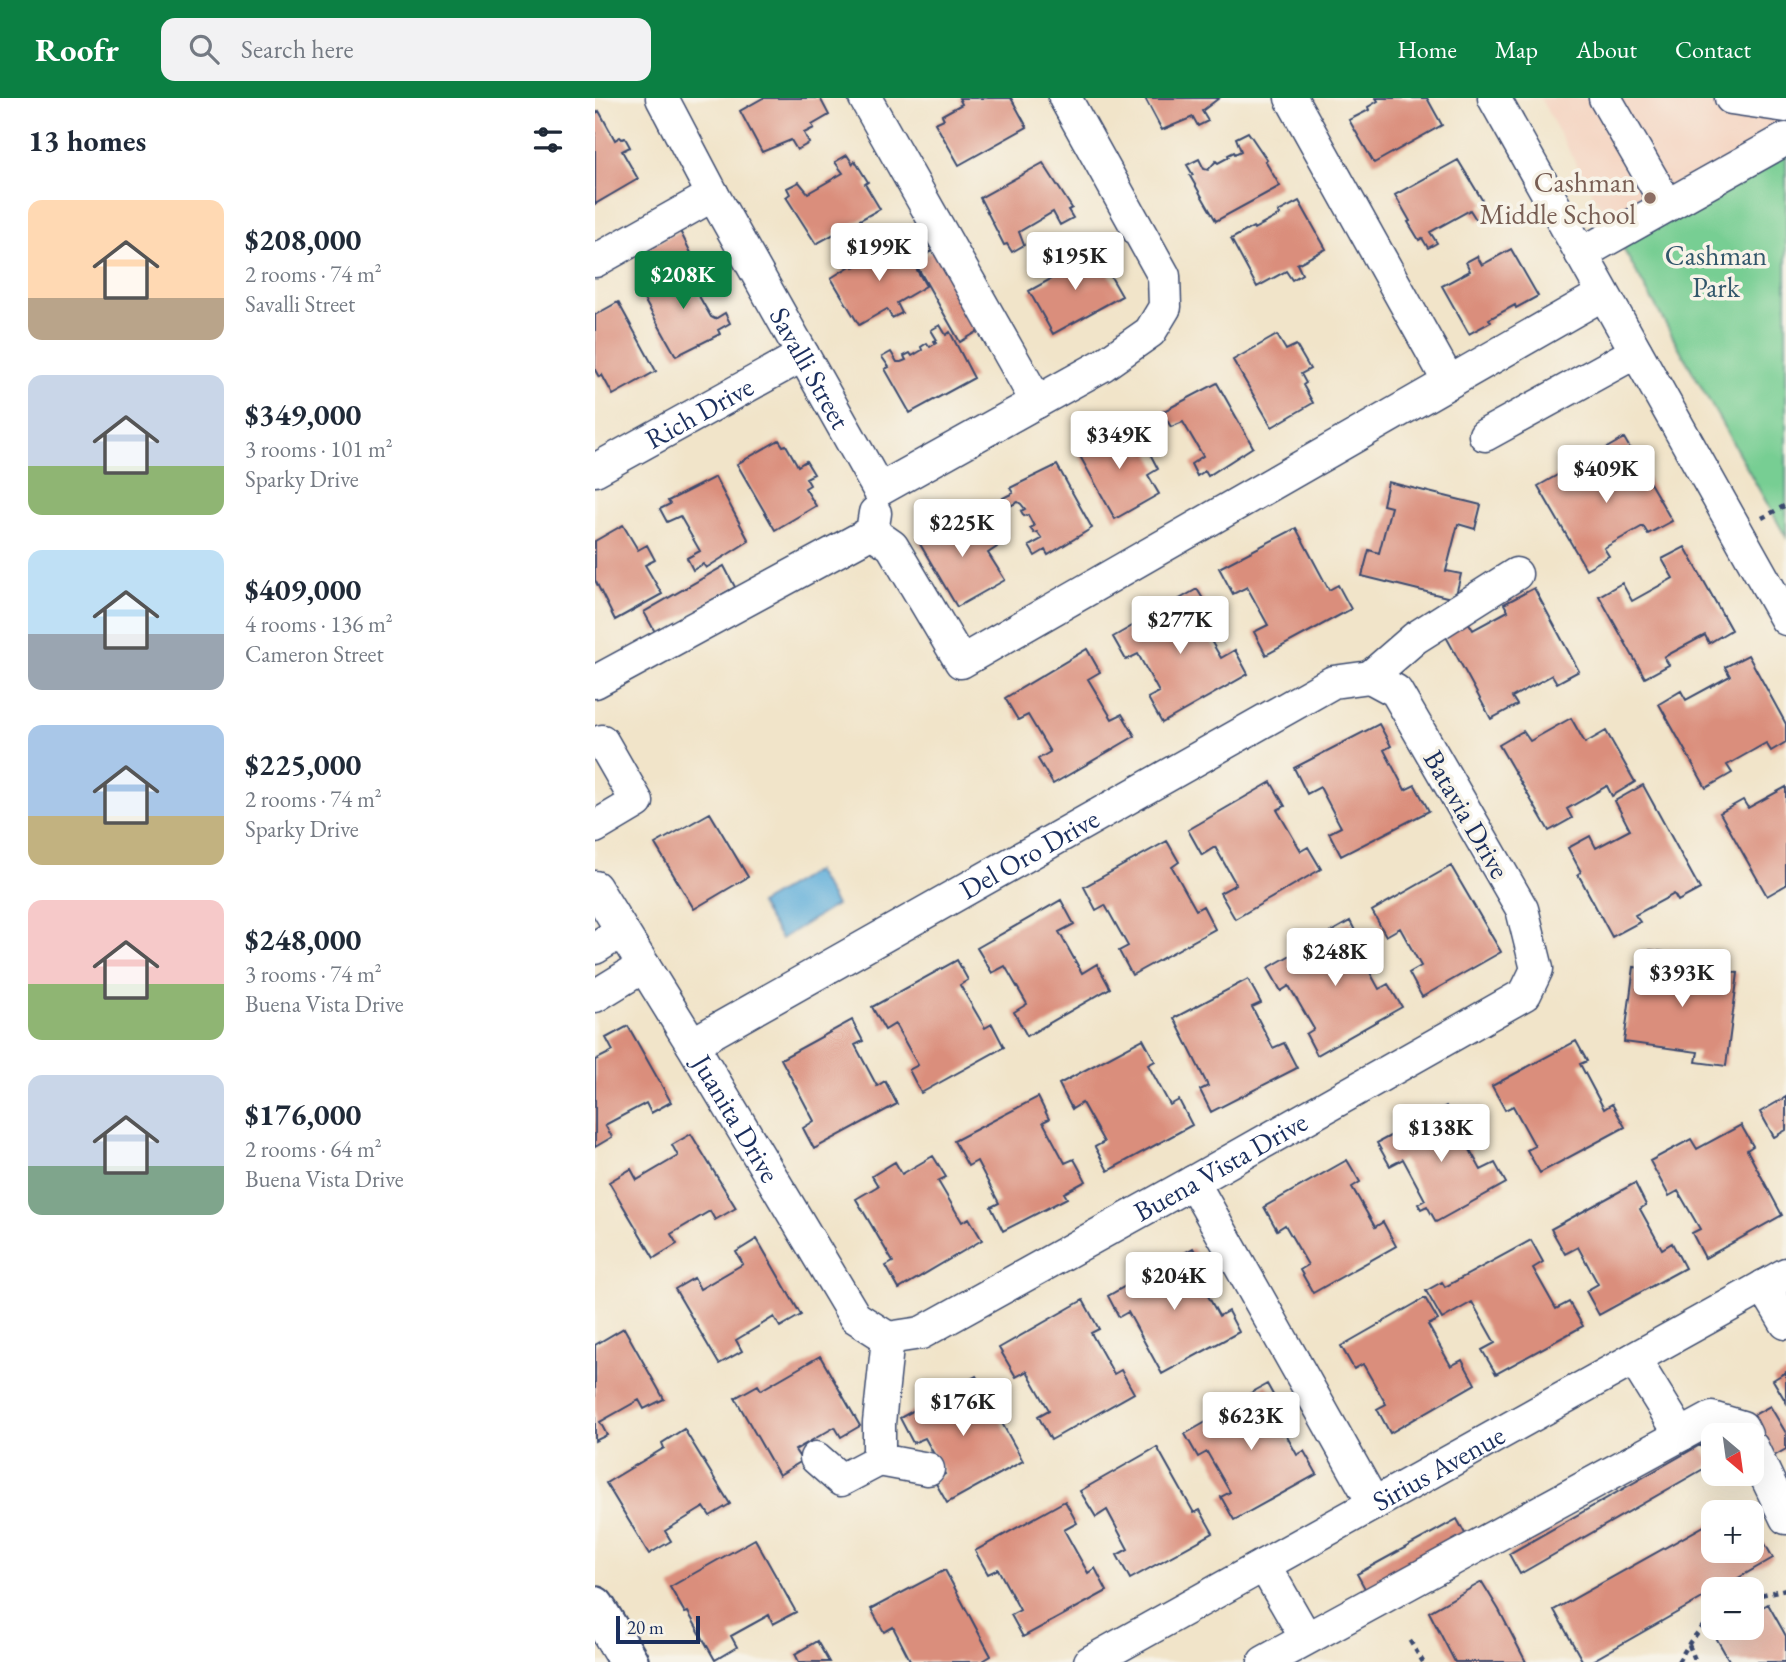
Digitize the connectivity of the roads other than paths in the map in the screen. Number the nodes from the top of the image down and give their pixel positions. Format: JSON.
{"nodes":[{"id":1,"x":662,"y":98,"type":"edge"},
{"id":2,"x":865,"y":98,"type":"edge"},
{"id":3,"x":1065,"y":98,"type":"edge"},
{"id":4,"x":1290,"y":98,"type":"edge"},
{"id":5,"x":1494,"y":98,"type":"edge"},
{"id":6,"x":1605,"y":98,"type":"edge"},
{"id":7,"x":1731,"y":98,"type":"edge"},
{"id":8,"x":1786,"y":106,"type":"edge"},
{"id":9,"x":1786,"y":139,"type":"edge"},
{"id":10,"x":713,"y":195,"type":"junction"},
{"id":11,"x":1667,"y":205,"type":"junction"},
{"id":12,"x":1581,"y":254,"type":"junction"},
{"id":13,"x":595,"y":261,"type":"edge"},
{"id":14,"x":1604,"y":294,"type":"junction"},
{"id":15,"x":1636,"y":352,"type":"junction"},
{"id":16,"x":803,"y":355,"type":"junction"},
{"id":17,"x":1449,"y":382,"type":"junction"},
{"id":18,"x":1037,"y":402,"type":"junction"},
{"id":19,"x":1485,"y":435,"type":"dead end"},
{"id":20,"x":595,"y":471,"type":"edge"},
{"id":21,"x":879,"y":491,"type":"junction"},
{"id":22,"x":872,"y":533,"type":"junction"},
{"id":23,"x":1516,"y":574,"type":"dead end"},
{"id":24,"x":1786,"y":619,"type":"edge"},
{"id":25,"x":1370,"y":677,"type":"junction"},
{"id":26,"x":595,"y":682,"type":"edge"},
{"id":27,"x":602,"y":741,"type":"dead end"},
{"id":28,"x":595,"y":827,"type":"edge"},
{"id":29,"x":595,"y":887,"type":"edge"},
{"id":30,"x":622,"y":931,"type":"junction"},
{"id":31,"x":595,"y":948,"type":"edge"},
{"id":32,"x":643,"y":966,"type":"junction"},
{"id":33,"x":1537,"y":969,"type":"joint"},
{"id":34,"x":595,"y":996,"type":"edge"},
{"id":35,"x":692,"y":1044,"type":"junction"},
{"id":36,"x":1193,"y":1182,"type":"junction"},
{"id":37,"x":1775,"y":1280,"type":"edge"},
{"id":38,"x":1786,"y":1323,"type":"edge"},
{"id":39,"x":888,"y":1338,"type":"junction"},
{"id":40,"x":1634,"y":1359,"type":"junction"},
{"id":41,"x":1703,"y":1423,"type":"edge"},
{"id":42,"x":1729,"y":1423,"type":"edge"},
{"id":43,"x":1701,"y":1424,"type":"edge"},
{"id":44,"x":1681,"y":1435,"type":"junction"},
{"id":45,"x":816,"y":1458,"type":"dead end"},
{"id":46,"x":879,"y":1460,"type":"junction"},
{"id":47,"x":928,"y":1468,"type":"dead end"},
{"id":48,"x":1764,"y":1472,"type":"edge"},
{"id":49,"x":1374,"y":1504,"type":"junction"},
{"id":50,"x":1786,"y":1518,"type":"edge"},
{"id":51,"x":1264,"y":1565,"type":"junction"},
{"id":52,"x":595,"y":1606,"type":"edge"},
{"id":53,"x":1306,"y":1638,"type":"junction"},
{"id":54,"x":629,"y":1662,"type":"edge"},
{"id":55,"x":1090,"y":1662,"type":"edge"},
{"id":56,"x":1263,"y":1662,"type":"edge"}],
"edges":[{"from":1,"to":10,"type":"street","name":"Savalli Street"},
{"from":2,"to":18,"type":"street"},
{"from":3,"to":18,"type":"street"},
{"from":4,"to":17,"type":"street"},
{"from":5,"to":12,"type":"street"},
{"from":6,"to":11,"type":"street"},
{"from":7,"to":8,"type":"street"},
{"from":9,"to":11,"type":"street"},
{"from":10,"to":13,"type":"street"},
{"from":10,"to":16,"type":"street","name":"Savalli Street"},
{"from":11,"to":12,"type":"street"},
{"from":12,"to":14,"type":"street"},
{"from":14,"to":15,"type":"street"},
{"from":14,"to":17,"type":"street"},
{"from":15,"to":19,"type":"street"},
{"from":15,"to":24,"type":"street"},
{"from":16,"to":20,"type":"street","name":"Rich Drive"},
{"from":16,"to":21,"type":"street","name":"Savalli Street"},
{"from":17,"to":22,"type":"street"},
{"from":18,"to":21,"type":"street"},
{"from":21,"to":22,"type":"street"},
{"from":22,"to":26,"type":"street"},
{"from":23,"to":25,"type":"street"},
{"from":25,"to":33,"type":"street","name":"Batavia Drive"},
{"from":25,"to":35,"type":"street","name":"Del Oro Drive"},
{"from":27,"to":28,"type":"street"},
{"from":29,"to":30,"type":"street","name":"Juanita Drive"},
{"from":30,"to":31,"type":"street"},
{"from":30,"to":32,"type":"street","name":"Juanita Drive"},
{"from":32,"to":34,"type":"street"},
{"from":32,"to":35,"type":"street","name":"Juanita Drive"},
{"from":33,"to":36,"type":"street","name":"Buena Vista Drive"},
{"from":35,"to":39,"type":"street","name":"Juanita Drive"},
{"from":36,"to":39,"type":"street","name":"Buena Vista Drive"},
{"from":36,"to":49,"type":"street"},
{"from":37,"to":38,"type":"street"},
{"from":37,"to":40,"type":"street","name":"Sirius Avenue"},
{"from":39,"to":46,"type":"street"},
{"from":40,"to":44,"type":"street"},
{"from":40,"to":49,"type":"street","name":"Sirius Avenue"},
{"from":41,"to":42,"type":"street"},
{"from":43,"to":44,"type":"street"},
{"from":44,"to":53,"type":"street"},
{"from":45,"to":46,"type":"street"},
{"from":46,"to":47,"type":"street"},
{"from":48,"to":50,"type":"street"},
{"from":49,"to":51,"type":"street","name":"Sirius Avenue"},
{"from":51,"to":53,"type":"street"},
{"from":51,"to":55,"type":"street","name":"Sirius Avenue"},
{"from":52,"to":54,"type":"main road"},
{"from":53,"to":56,"type":"street"}]}
